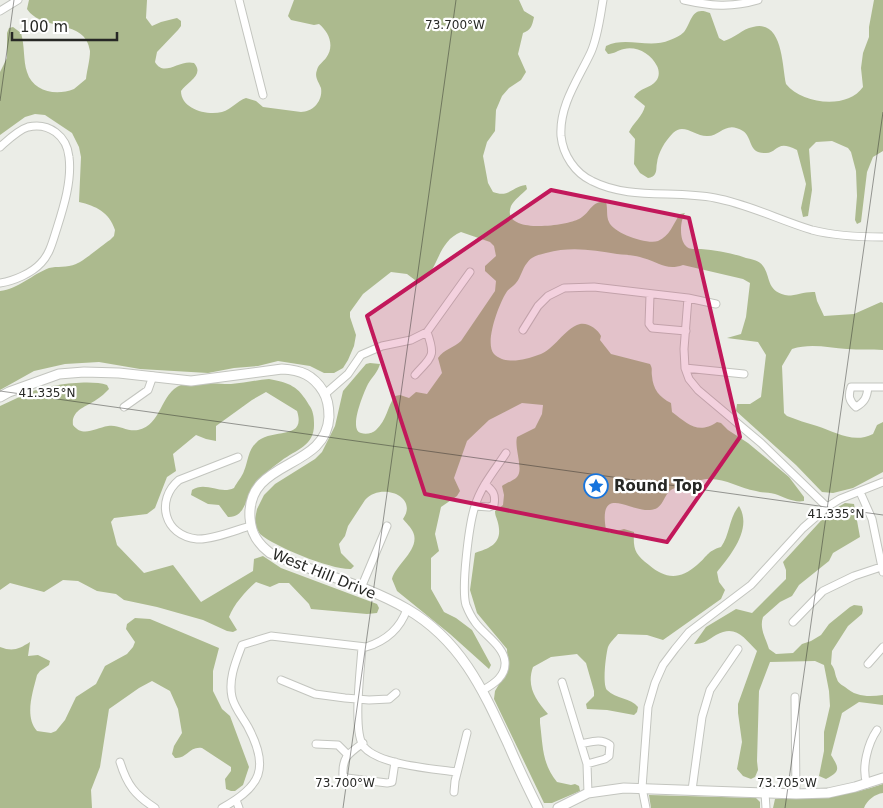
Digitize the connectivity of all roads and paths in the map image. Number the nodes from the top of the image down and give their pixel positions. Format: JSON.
{"nodes":[{"id":1,"x":18,"y":0,"type":"edge"},
{"id":2,"x":239,"y":0,"type":"edge"},
{"id":3,"x":603,"y":0,"type":"edge"},
{"id":4,"x":684,"y":0,"type":"edge"},
{"id":5,"x":758,"y":0,"type":"edge"},
{"id":6,"x":0,"y":11,"type":"edge"},
{"id":7,"x":263,"y":95,"type":"dead end"},
{"id":8,"x":0,"y":147,"type":"edge"},
{"id":9,"x":883,"y":237,"type":"edge"},
{"id":10,"x":470,"y":272,"type":"dead end"},
{"id":11,"x":0,"y":283,"type":"edge"},
{"id":12,"x":650,"y":295,"type":"junction"},
{"id":13,"x":688,"y":298,"type":"junction"},
{"id":14,"x":716,"y":304,"type":"dead end"},
{"id":15,"x":523,"y":330,"type":"dead end"},
{"id":16,"x":686,"y":331,"type":"junction"},
{"id":17,"x":427,"y":332,"type":"junction"},
{"id":18,"x":685,"y":368,"type":"junction"},
{"id":19,"x":744,"y":374,"type":"dead end"},
{"id":20,"x":415,"y":375,"type":"dead end"},
{"id":21,"x":153,"y":376,"type":"junction"},
{"id":22,"x":868,"y":387,"type":"dead end"},
{"id":23,"x":883,"y":387,"type":"edge"},
{"id":24,"x":325,"y":394,"type":"junction"},
{"id":25,"x":0,"y":398,"type":"edge"},
{"id":26,"x":124,"y":407,"type":"dead end"},
{"id":27,"x":506,"y":453,"type":"dead end"},
{"id":28,"x":238,"y":457,"type":"dead end"},
{"id":29,"x":883,"y":482,"type":"edge"},
{"id":30,"x":485,"y":484,"type":"junction"},
{"id":31,"x":860,"y":492,"type":"junction"},
{"id":32,"x":475,"y":506,"type":"junction"},
{"id":33,"x":827,"y":507,"type":"junction"},
{"id":34,"x":250,"y":526,"type":"junction"},
{"id":35,"x":387,"y":526,"type":"dead end"},
{"id":36,"x":883,"y":534,"type":"edge"},
{"id":37,"x":875,"y":537,"type":"junction"},
{"id":38,"x":882,"y":570,"type":"edge"},
{"id":39,"x":361,"y":588,"type":"junction"},
{"id":40,"x":407,"y":609,"type":"junction"},
{"id":41,"x":793,"y":622,"type":"dead end"},
{"id":42,"x":362,"y":647,"type":"junction"},
{"id":43,"x":883,"y":647,"type":"edge"},
{"id":44,"x":738,"y":649,"type":"dead end"},
{"id":45,"x":868,"y":664,"type":"dead end"},
{"id":46,"x":281,"y":680,"type":"dead end"},
{"id":47,"x":562,"y":682,"type":"dead end"},
{"id":48,"x":483,"y":690,"type":"junction"},
{"id":49,"x":396,"y":693,"type":"dead end"},
{"id":50,"x":795,"y":697,"type":"dead end"},
{"id":51,"x":358,"y":699,"type":"junction"},
{"id":52,"x":877,"y":730,"type":"dead end"},
{"id":53,"x":467,"y":733,"type":"dead end"},
{"id":54,"x":363,"y":743,"type":"junction"},
{"id":55,"x":316,"y":744,"type":"dead end"},
{"id":56,"x":581,"y":744,"type":"junction"},
{"id":57,"x":347,"y":754,"type":"junction"},
{"id":58,"x":120,"y":762,"type":"dead end"},
{"id":59,"x":395,"y":762,"type":"junction"},
{"id":60,"x":587,"y":764,"type":"junction"},
{"id":61,"x":457,"y":772,"type":"junction"},
{"id":62,"x":883,"y":778,"type":"edge"},
{"id":63,"x":867,"y":784,"type":"junction"},
{"id":64,"x":642,"y":788,"type":"junction"},
{"id":65,"x":692,"y":790,"type":"junction"},
{"id":66,"x":454,"y":792,"type":"dead end"},
{"id":67,"x":588,"y":793,"type":"junction"},
{"id":68,"x":765,"y":793,"type":"junction"},
{"id":69,"x":796,"y":794,"type":"junction"},
{"id":70,"x":236,"y":800,"type":"junction"},
{"id":71,"x":155,"y":808,"type":"edge"},
{"id":72,"x":222,"y":808,"type":"edge"},
{"id":73,"x":239,"y":808,"type":"edge"},
{"id":74,"x":538,"y":808,"type":"edge"},
{"id":75,"x":558,"y":808,"type":"edge"},
{"id":76,"x":646,"y":808,"type":"edge"},
{"id":77,"x":766,"y":808,"type":"edge"}],
"edges":[{"from":1,"to":6,"type":"street"},
{"from":2,"to":7,"type":"street"},
{"from":3,"to":9,"type":"street"},
{"from":4,"to":5,"type":"street"},
{"from":8,"to":11,"type":"street"},
{"from":10,"to":17,"type":"street"},
{"from":12,"to":13,"type":"street"},
{"from":12,"to":15,"type":"street"},
{"from":12,"to":16,"type":"street"},
{"from":13,"to":14,"type":"street"},
{"from":13,"to":16,"type":"street"},
{"from":16,"to":18,"type":"street"},
{"from":17,"to":20,"type":"street"},
{"from":17,"to":24,"type":"street"},
{"from":18,"to":19,"type":"street"},
{"from":18,"to":33,"type":"street"},
{"from":21,"to":24,"type":"street"},
{"from":21,"to":25,"type":"street"},
{"from":21,"to":26,"type":"street"},
{"from":22,"to":23,"type":"street"},
{"from":24,"to":34,"type":"street"},
{"from":27,"to":30,"type":"street"},
{"from":28,"to":34,"type":"street"},
{"from":29,"to":31,"type":"street"},
{"from":30,"to":32,"type":"street"},
{"from":30,"to":32,"type":"street"},
{"from":31,"to":33,"type":"street"},
{"from":31,"to":37,"type":"street"},
{"from":32,"to":48,"type":"street"},
{"from":33,"to":64,"type":"street"},
{"from":34,"to":39,"type":"street","name":"West Hill Drive"},
{"from":35,"to":39,"type":"street"},
{"from":36,"to":37,"type":"street"},
{"from":37,"to":38,"type":"street"},
{"from":38,"to":41,"type":"street"},
{"from":39,"to":40,"type":"street","name":"West Hill Drive"},
{"from":40,"to":42,"type":"street"},
{"from":40,"to":48,"type":"street","name":"West Hill Drive"},
{"from":42,"to":51,"type":"street"},
{"from":42,"to":70,"type":"street"},
{"from":43,"to":45,"type":"street"},
{"from":44,"to":65,"type":"street"},
{"from":46,"to":51,"type":"street"},
{"from":47,"to":56,"type":"street"},
{"from":48,"to":74,"type":"street","name":"West Hill Drive"},
{"from":49,"to":51,"type":"street"},
{"from":50,"to":69,"type":"street"},
{"from":51,"to":54,"type":"street"},
{"from":52,"to":63,"type":"street"},
{"from":53,"to":61,"type":"street"},
{"from":54,"to":57,"type":"street"},
{"from":54,"to":59,"type":"street"},
{"from":55,"to":57,"type":"street"},
{"from":56,"to":60,"type":"street"},
{"from":56,"to":60,"type":"street"},
{"from":57,"to":59,"type":"street"},
{"from":58,"to":71,"type":"street"},
{"from":59,"to":61,"type":"street"},
{"from":60,"to":67,"type":"street"},
{"from":61,"to":66,"type":"street"},
{"from":62,"to":63,"type":"street"},
{"from":63,"to":69,"type":"street"},
{"from":64,"to":65,"type":"street"},
{"from":64,"to":67,"type":"street"},
{"from":64,"to":76,"type":"street"},
{"from":65,"to":68,"type":"street"},
{"from":67,"to":75,"type":"street"},
{"from":68,"to":69,"type":"street"},
{"from":68,"to":77,"type":"street"},
{"from":70,"to":72,"type":"street"},
{"from":70,"to":73,"type":"street"}]}
